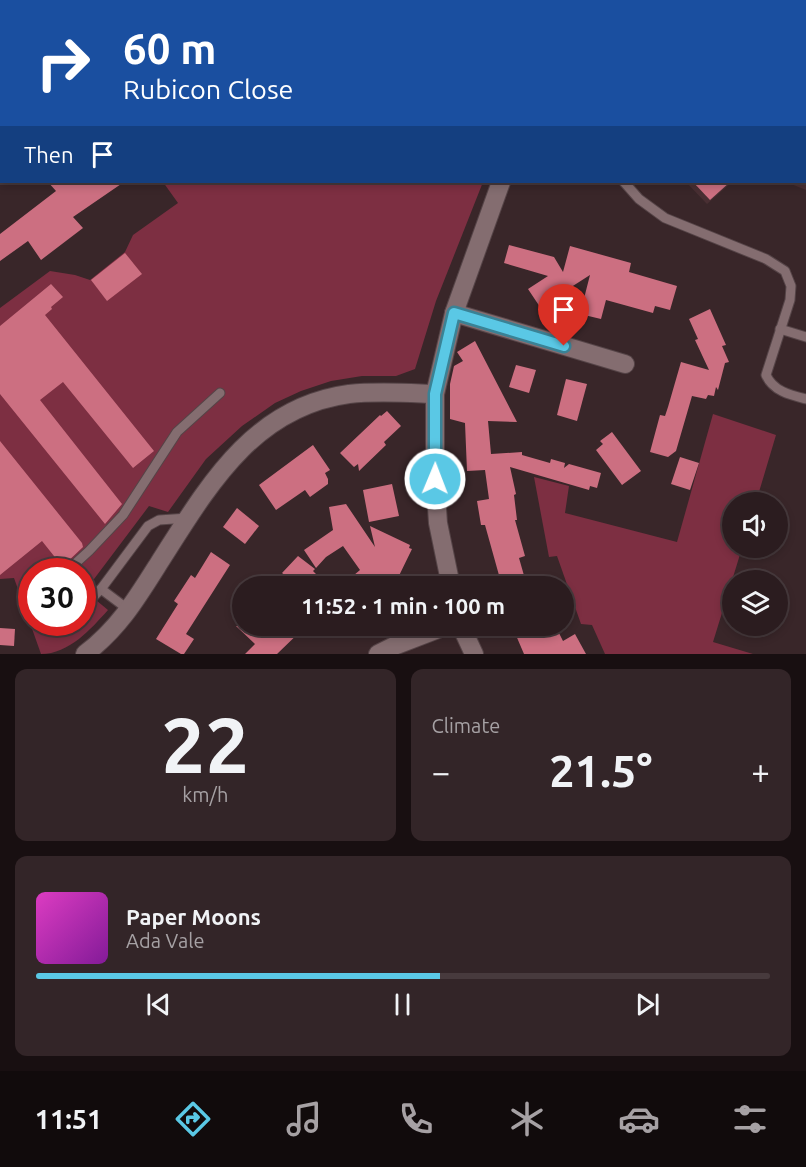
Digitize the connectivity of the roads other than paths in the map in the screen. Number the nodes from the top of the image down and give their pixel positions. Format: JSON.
{"nodes":[{"id":1,"x":501,"y":183,"type":"edge"},
{"id":2,"x":625,"y":183,"type":"edge"},
{"id":3,"x":454,"y":313,"type":"junction"},
{"id":4,"x":780,"y":329,"type":"junction"},
{"id":5,"x":806,"y":337,"type":"edge"},
{"id":6,"x":625,"y":364,"type":"dead end"},
{"id":7,"x":220,"y":393,"type":"dead end"},
{"id":8,"x":435,"y":394,"type":"junction"},
{"id":9,"x":806,"y":399,"type":"edge"},
{"id":10,"x":188,"y":518,"type":"junction"},
{"id":11,"x":81,"y":558,"type":"edge"},
{"id":12,"x":450,"y":576,"type":"edge"},
{"id":13,"x":101,"y":589,"type":"junction"},
{"id":14,"x":96,"y":594,"type":"edge"},
{"id":15,"x":129,"y":610,"type":"junction"},
{"id":16,"x":420,"y":636,"type":"edge"},
{"id":17,"x":466,"y":636,"type":"edge"},
{"id":18,"x":86,"y":654,"type":"edge"},
{"id":19,"x":378,"y":654,"type":"edge"},
{"id":20,"x":474,"y":654,"type":"edge"}],
"edges":[{"from":1,"to":3,"type":"street"},
{"from":2,"to":4,"type":"lane"},
{"from":3,"to":6,"type":"street"},
{"from":3,"to":8,"type":"street"},
{"from":4,"to":5,"type":"lane"},
{"from":4,"to":9,"type":"lane"},
{"from":7,"to":11,"type":"lane"},
{"from":8,"to":10,"type":"street"},
{"from":8,"to":12,"type":"street"},
{"from":10,"to":13,"type":"lane"},
{"from":10,"to":15,"type":"street"},
{"from":13,"to":14,"type":"lane"},
{"from":13,"to":15,"type":"lane"},
{"from":15,"to":18,"type":"street"},
{"from":16,"to":19,"type":"street"},
{"from":17,"to":20,"type":"street"}]}
